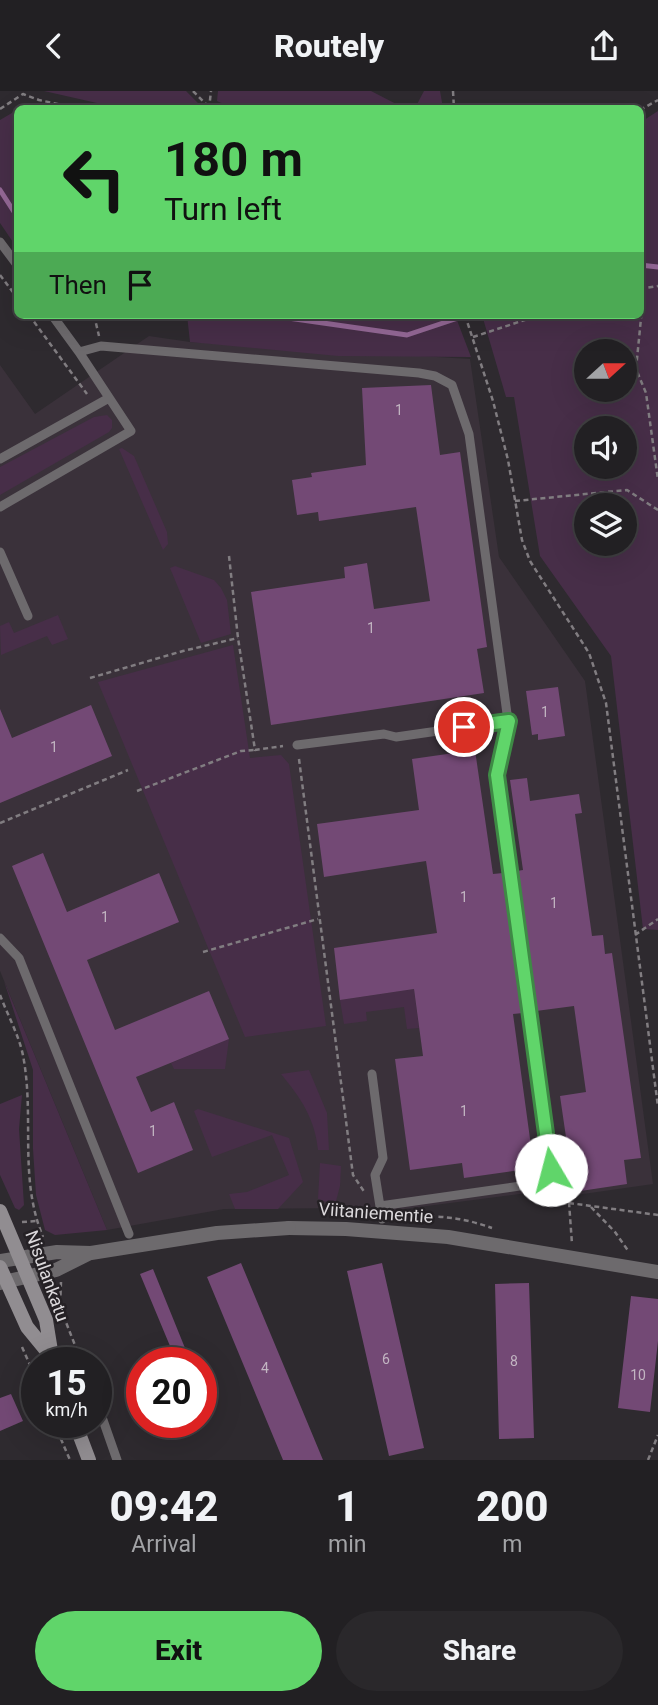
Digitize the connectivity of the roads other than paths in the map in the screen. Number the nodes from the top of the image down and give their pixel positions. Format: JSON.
{"nodes":[{"id":1,"x":0,"y":242,"type":"edge"},
{"id":2,"x":14,"y":261,"type":"edge"},
{"id":3,"x":55,"y":319,"type":"edge"},
{"id":4,"x":79,"y":352,"type":"junction"},
{"id":5,"x":109,"y":398,"type":"junction"},
{"id":6,"x":0,"y":459,"type":"edge"},
{"id":7,"x":0,"y":506,"type":"edge"},
{"id":8,"x":0,"y":552,"type":"edge"},
{"id":9,"x":29,"y":616,"type":"dead end"},
{"id":10,"x":509,"y":721,"type":"junction"},
{"id":11,"x":297,"y":745,"type":"road end"},
{"id":12,"x":0,"y":938,"type":"edge"},
{"id":13,"x":372,"y":1074,"type":"dead end"},
{"id":14,"x":380,"y":1206,"type":"junction"},
{"id":15,"x":0,"y":1212,"type":"edge"},
{"id":16,"x":382,"y":1219,"type":"dead end"},
{"id":17,"x":129,"y":1234,"type":"dead end"},
{"id":18,"x":91,"y":1253,"type":"junction"},
{"id":19,"x":21,"y":1258,"type":"junction"},
{"id":20,"x":0,"y":1261,"type":"edge"},
{"id":21,"x":658,"y":1272,"type":"edge"},
{"id":22,"x":2,"y":1277,"type":"edge"},
{"id":23,"x":29,"y":1277,"type":"junction"},
{"id":24,"x":42,"y":1347,"type":"edge"},
{"id":25,"x":50,"y":1347,"type":"edge"},
{"id":26,"x":81,"y":1438,"type":"edge"},
{"id":27,"x":109,"y":1438,"type":"edge"},
{"id":28,"x":89,"y":1460,"type":"edge"},
{"id":29,"x":117,"y":1460,"type":"edge"}],
"edges":[{"from":1,"to":2,"type":"lane"},
{"from":3,"to":4,"type":"lane"},
{"from":4,"to":5,"type":"lane"},
{"from":4,"to":10,"type":"lane"},
{"from":5,"to":6,"type":"lane"},
{"from":5,"to":7,"type":"lane"},
{"from":8,"to":9,"type":"lane"},
{"from":10,"to":11,"type":"lane"},
{"from":10,"to":14,"type":"lane"},
{"from":12,"to":17,"type":"lane"},
{"from":13,"to":14,"type":"lane"},
{"from":14,"to":16,"type":"lane"},
{"from":15,"to":19,"type":"main road","name":"Nisulankatu"},
{"from":18,"to":19,"type":"street","name":"Viitaniementie"},
{"from":18,"to":21,"type":"street","name":"Viitaniementie"},
{"from":18,"to":23,"type":"street","name":"Viitaniementie"},
{"from":19,"to":20,"type":"street","name":"Viitaniementie"},
{"from":19,"to":23,"type":"main road","name":"Nisulankatu"},
{"from":22,"to":23,"type":"street","name":"Viitaniementie"},
{"from":22,"to":24,"type":"main road","name":"Nisulankatu"},
{"from":23,"to":25,"type":"main road","name":"Nisulankatu"},
{"from":26,"to":28,"type":"main road"},
{"from":27,"to":29,"type":"lane"}]}
